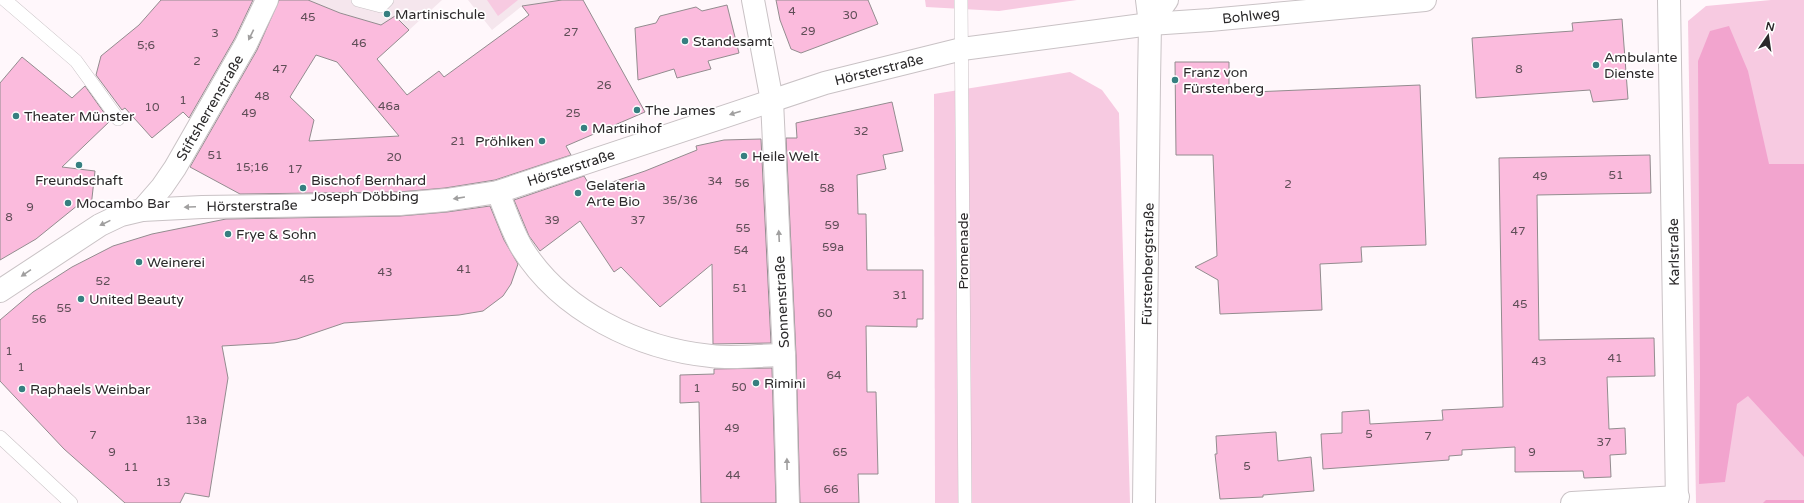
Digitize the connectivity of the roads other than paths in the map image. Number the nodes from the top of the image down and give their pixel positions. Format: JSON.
{"nodes":[{"id":1,"x":5,"y":0,"type":"edge"},
{"id":2,"x":267,"y":0,"type":"edge"},
{"id":3,"x":358,"y":0,"type":"edge"},
{"id":4,"x":387,"y":0,"type":"edge"},
{"id":5,"x":753,"y":0,"type":"edge"},
{"id":6,"x":961,"y":0,"type":"edge"},
{"id":7,"x":1146,"y":0,"type":"edge"},
{"id":8,"x":1167,"y":0,"type":"edge"},
{"id":9,"x":1425,"y":0,"type":"edge"},
{"id":10,"x":1669,"y":0,"type":"edge"},
{"id":11,"x":1150,"y":24,"type":"junction"},
{"id":12,"x":962,"y":49,"type":"junction"},
{"id":13,"x":772,"y":100,"type":"junction"},
{"id":14,"x":118,"y":119,"type":"dead end"},
{"id":15,"x":498,"y":192,"type":"junction"},
{"id":16,"x":142,"y":210,"type":"junction"},
{"id":17,"x":0,"y":291,"type":"edge"},
{"id":18,"x":784,"y":355,"type":"junction"},
{"id":19,"x":0,"y":437,"type":"edge"},
{"id":20,"x":1678,"y":500,"type":"edge"},
{"id":21,"x":71,"y":503,"type":"edge"},
{"id":22,"x":788,"y":503,"type":"edge"},
{"id":23,"x":965,"y":503,"type":"edge"},
{"id":24,"x":1144,"y":503,"type":"edge"},
{"id":25,"x":1572,"y":503,"type":"edge"}],
"edges":[{"from":1,"to":14,"type":"lane"},
{"from":2,"to":16,"type":"street","name":"Stiftsherrenstraße","one_way":true},
{"from":3,"to":4,"type":"lane"},
{"from":5,"to":13,"type":"street","name":"Sonnenstraße"},
{"from":6,"to":12,"type":"lane","name":"Promenade"},
{"from":7,"to":11,"type":"street","name":"Fürstenbergstraße"},
{"from":8,"to":11,"type":"street"},
{"from":9,"to":11,"type":"street","name":"Bohlweg"},
{"from":10,"to":20,"type":"street","name":"Karlstraße"},
{"from":11,"to":12,"type":"street","name":"Hörsterstraße"},
{"from":11,"to":24,"type":"street","name":"Fürstenbergstraße"},
{"from":12,"to":13,"type":"street","name":"Hörsterstraße"},
{"from":12,"to":23,"type":"lane","name":"Promenade"},
{"from":13,"to":15,"type":"street","name":"Hörsterstraße","one_way":true},
{"from":18,"to":13,"type":"street","name":"Sonnenstraße","one_way":true},
{"from":15,"to":16,"type":"street","name":"Hörsterstraße","one_way":true},
{"from":15,"to":18,"type":"street"},
{"from":16,"to":17,"type":"street","name":"Hörsterstraße","one_way":true},
{"from":22,"to":18,"type":"street","name":"Sonnenstraße","one_way":true},
{"from":19,"to":21,"type":"lane"},
{"from":20,"to":25,"type":"street"}]}
